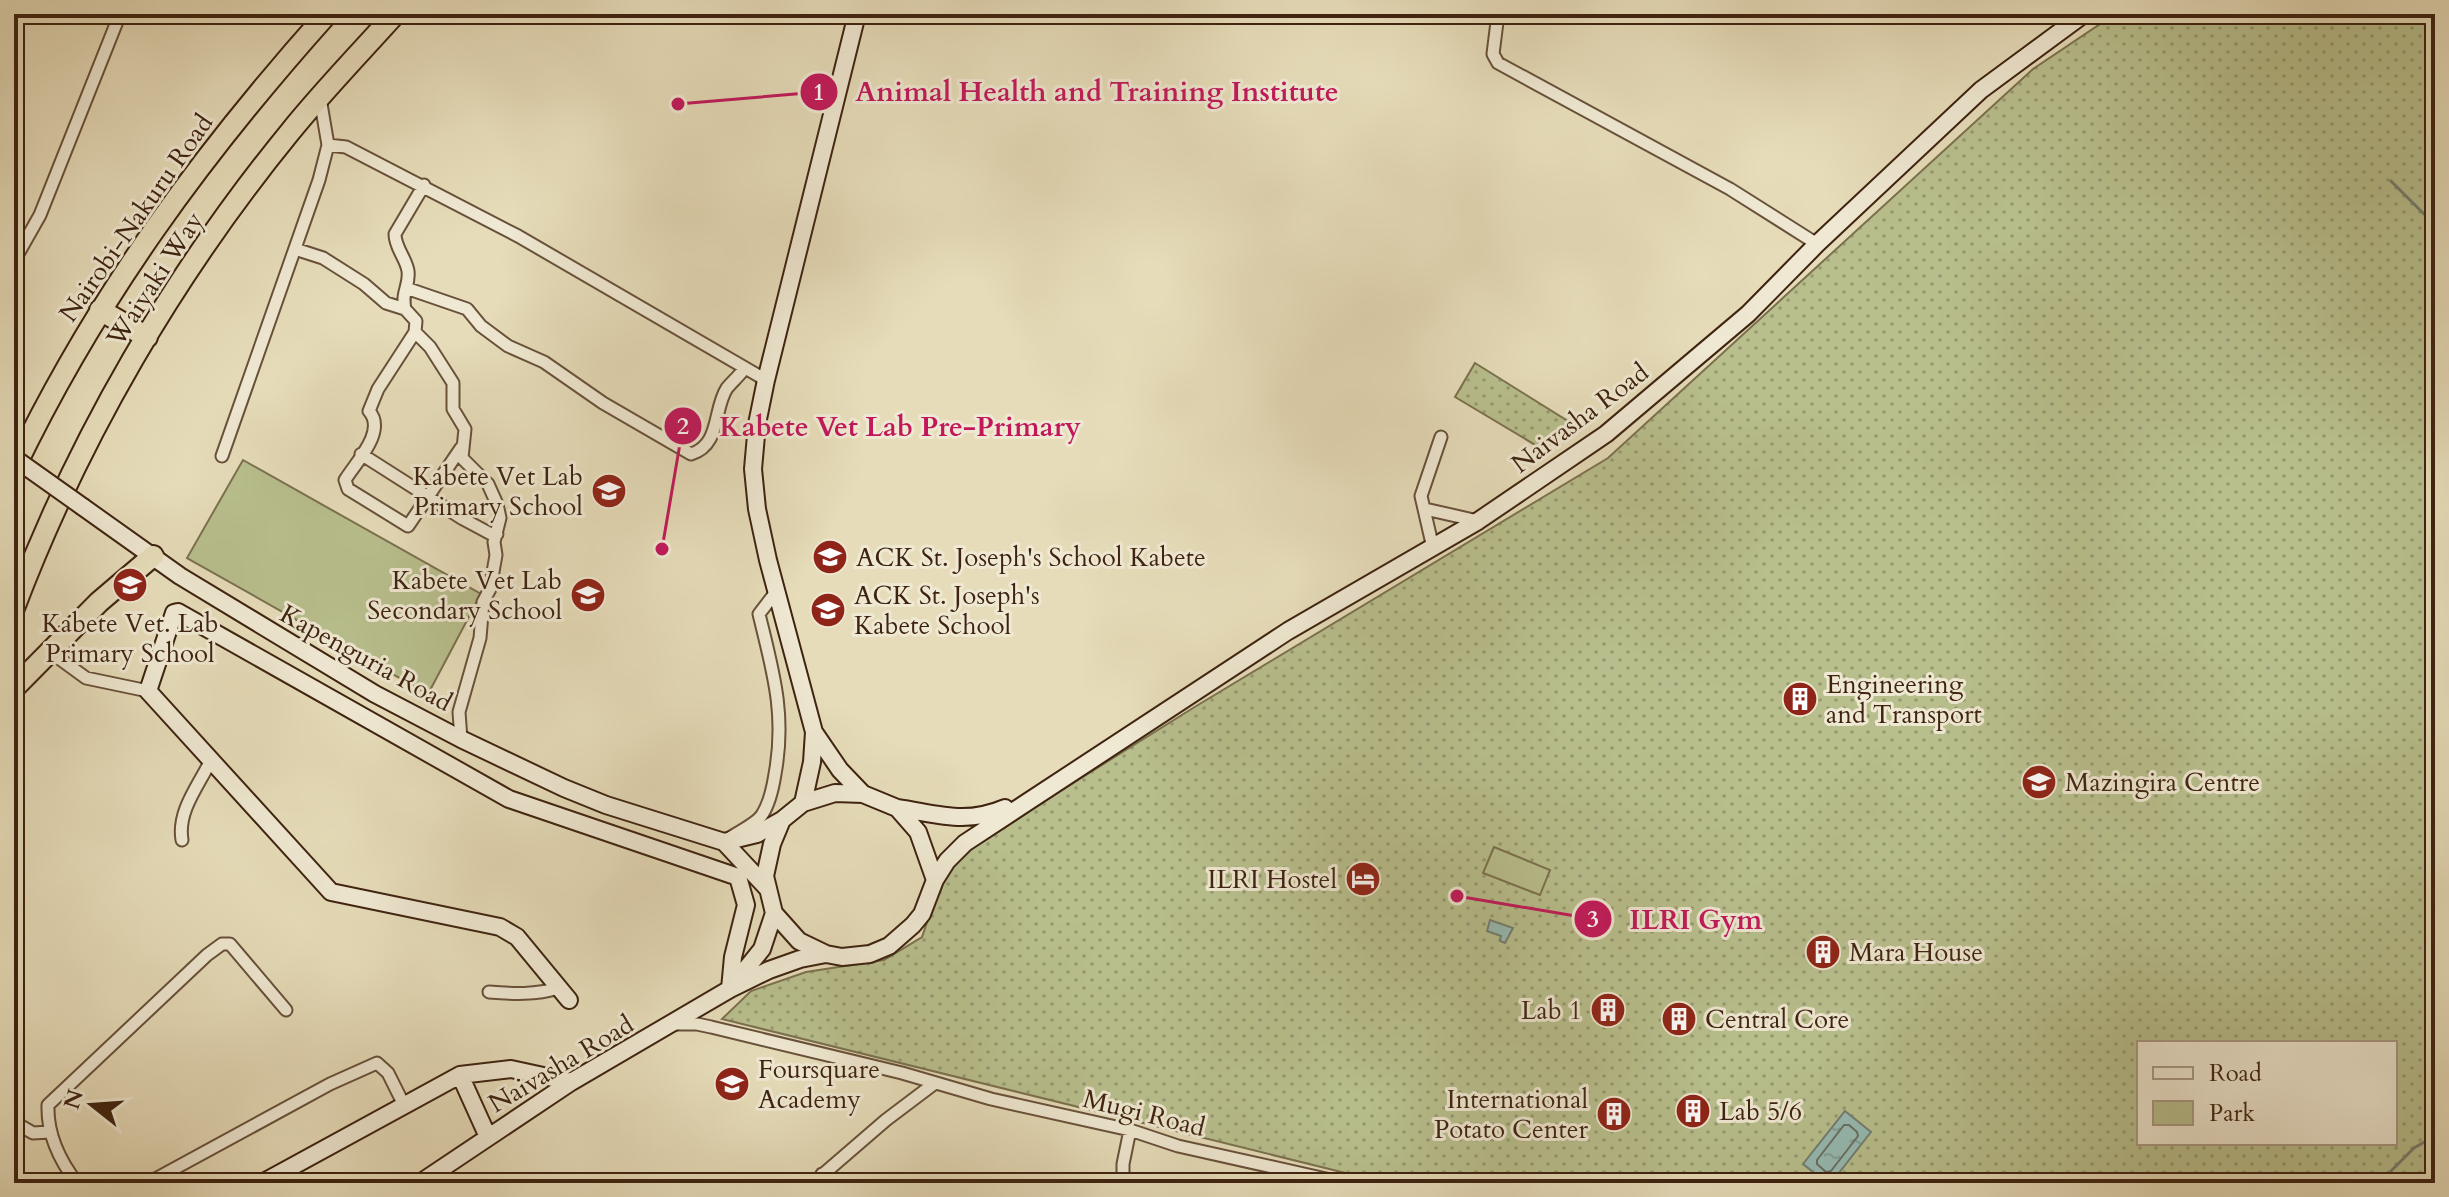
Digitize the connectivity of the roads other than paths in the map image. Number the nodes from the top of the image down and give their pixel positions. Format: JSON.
{"nodes":[{"id":1,"x":120,"y":14,"type":"edge"},
{"id":2,"x":327,"y":14,"type":"edge"},
{"id":3,"x":395,"y":14,"type":"edge"},
{"id":4,"x":857,"y":14,"type":"edge"},
{"id":5,"x":1498,"y":14,"type":"edge"},
{"id":6,"x":2084,"y":14,"type":"edge"},
{"id":7,"x":320,"y":97,"type":"junction"},
{"id":8,"x":328,"y":145,"type":"junction"},
{"id":9,"x":424,"y":185,"type":"junction"},
{"id":10,"x":1817,"y":244,"type":"junction"},
{"id":11,"x":295,"y":249,"type":"junction"},
{"id":12,"x":14,"y":261,"type":"edge"},
{"id":13,"x":406,"y":288,"type":"junction"},
{"id":14,"x":405,"y":309,"type":"junction"},
{"id":15,"x":100,"y":310,"type":"junction"},
{"id":16,"x":415,"y":332,"type":"junction"},
{"id":17,"x":147,"y":337,"type":"junction"},
{"id":18,"x":744,"y":369,"type":"junction"},
{"id":19,"x":766,"y":380,"type":"junction"},
{"id":20,"x":1441,"y":437,"type":"dead end"},
{"id":21,"x":461,"y":447,"type":"junction"},
{"id":22,"x":361,"y":454,"type":"junction"},
{"id":23,"x":222,"y":456,"type":"dead end"},
{"id":24,"x":14,"y":458,"type":"edge"},
{"id":25,"x":14,"y":469,"type":"edge"},
{"id":26,"x":427,"y":496,"type":"junction"},
{"id":27,"x":1425,"y":509,"type":"junction"},
{"id":28,"x":1478,"y":521,"type":"junction"},
{"id":29,"x":497,"y":534,"type":"junction"},
{"id":30,"x":1433,"y":548,"type":"junction"},
{"id":31,"x":153,"y":556,"type":"junction"},
{"id":32,"x":776,"y":592,"type":"junction"},
{"id":33,"x":14,"y":608,"type":"edge"},
{"id":34,"x":49,"y":651,"type":"junction"},
{"id":35,"x":15,"y":690,"type":"edge"},
{"id":36,"x":148,"y":691,"type":"junction"},
{"id":37,"x":814,"y":732,"type":"junction"},
{"id":38,"x":461,"y":739,"type":"junction"},
{"id":39,"x":211,"y":760,"type":"junction"},
{"id":40,"x":1049,"y":787,"type":"junction"},
{"id":41,"x":564,"y":788,"type":"junction"},
{"id":42,"x":863,"y":794,"type":"junction"},
{"id":43,"x":803,"y":803,"type":"junction"},
{"id":44,"x":897,"y":808,"type":"junction"},
{"id":45,"x":554,"y":815,"type":"junction"},
{"id":46,"x":782,"y":820,"type":"junction"},
{"id":47,"x":182,"y":840,"type":"dead end"},
{"id":48,"x":724,"y":842,"type":"junction"},
{"id":49,"x":935,"y":880,"type":"junction"},
{"id":50,"x":767,"y":888,"type":"junction"},
{"id":51,"x":774,"y":913,"type":"junction"},
{"id":52,"x":826,"y":954,"type":"junction"},
{"id":53,"x":489,"y":992,"type":"dead end"},
{"id":54,"x":726,"y":992,"type":"junction"},
{"id":55,"x":564,"y":994,"type":"joint"},
{"id":56,"x":286,"y":1010,"type":"dead end"},
{"id":57,"x":673,"y":1024,"type":"junction"},
{"id":58,"x":460,"y":1075,"type":"junction"},
{"id":59,"x":571,"y":1082,"type":"junction"},
{"id":60,"x":935,"y":1083,"type":"junction"},
{"id":61,"x":405,"y":1107,"type":"junction"},
{"id":62,"x":14,"y":1122,"type":"edge"},
{"id":63,"x":1130,"y":1130,"type":"junction"},
{"id":64,"x":50,"y":1132,"type":"junction"},
{"id":65,"x":488,"y":1137,"type":"junction"},
{"id":66,"x":822,"y":1174,"type":"junction"},
{"id":67,"x":73,"y":1181,"type":"edge"},
{"id":68,"x":148,"y":1183,"type":"edge"},
{"id":69,"x":262,"y":1183,"type":"edge"},
{"id":70,"x":420,"y":1183,"type":"edge"},
{"id":71,"x":813,"y":1183,"type":"edge"},
{"id":72,"x":843,"y":1183,"type":"edge"},
{"id":73,"x":1123,"y":1183,"type":"edge"},
{"id":74,"x":1340,"y":1183,"type":"edge"}],
"edges":[{"from":1,"to":12,"type":"street"},
{"from":2,"to":15,"type":"highway","name":"Nairobi-Nakuru Road"},
{"from":3,"to":7,"type":"highway","name":"Waiyaki Way"},
{"from":4,"to":19,"type":"street"},
{"from":5,"to":10,"type":"street"},
{"from":6,"to":10,"type":"street","name":"Naivasha Road"},
{"from":7,"to":8,"type":"street"},
{"from":7,"to":17,"type":"highway","name":"Waiyaki Way"},
{"from":8,"to":9,"type":"street"},
{"from":8,"to":11,"type":"street"},
{"from":9,"to":13,"type":"street"},
{"from":9,"to":18,"type":"street"},
{"from":10,"to":28,"type":"street","name":"Naivasha Road"},
{"from":11,"to":14,"type":"street"},
{"from":11,"to":23,"type":"street"},
{"from":13,"to":14,"type":"street"},
{"from":13,"to":18,"type":"street"},
{"from":14,"to":16,"type":"street"},
{"from":15,"to":17,"type":"highway"},
{"from":15,"to":25,"type":"highway","name":"Nairobi-Nakuru Road"},
{"from":16,"to":21,"type":"street"},
{"from":16,"to":22,"type":"street"},
{"from":17,"to":33,"type":"highway","name":"Waiyaki Way"},
{"from":18,"to":19,"type":"street"},
{"from":19,"to":32,"type":"street"},
{"from":20,"to":27,"type":"street"},
{"from":21,"to":26,"type":"street"},
{"from":21,"to":29,"type":"street"},
{"from":22,"to":26,"type":"street"},
{"from":22,"to":26,"type":"street"},
{"from":24,"to":31,"type":"street","name":"Kapenguria Road","bridge":true},
{"from":26,"to":29,"type":"street"},
{"from":27,"to":28,"type":"street"},
{"from":27,"to":30,"type":"street"},
{"from":28,"to":30,"type":"street","name":"Naivasha Road"},
{"from":29,"to":38,"type":"street"},
{"from":30,"to":40,"type":"street","name":"Naivasha Road"},
{"from":31,"to":34,"type":"highway"},
{"from":31,"to":38,"type":"street","name":"Kapenguria Road"},
{"from":32,"to":37,"type":"street"},
{"from":32,"to":48,"type":"street"},
{"from":34,"to":35,"type":"highway"},
{"from":34,"to":36,"type":"street"},
{"from":36,"to":39,"type":"street"},
{"from":36,"to":45,"type":"street"},
{"from":37,"to":42,"type":"street"},
{"from":37,"to":43,"type":"street"},
{"from":38,"to":41,"type":"street","name":"Kapenguria Road"},
{"from":39,"to":47,"type":"street"},
{"from":39,"to":55,"type":"street"},
{"from":40,"to":44,"type":"street","name":"Naivasha Road"},
{"from":40,"to":49,"type":"street","name":"Naivasha Road"},
{"from":41,"to":45,"type":"street"},
{"from":41,"to":48,"type":"street","name":"Kapenguria Road"},
{"from":42,"to":43,"type":"street"},
{"from":42,"to":44,"type":"street"},
{"from":43,"to":46,"type":"street"},
{"from":44,"to":49,"type":"street"},
{"from":45,"to":54,"type":"street"},
{"from":46,"to":48,"type":"street"},
{"from":46,"to":50,"type":"street"},
{"from":48,"to":50,"type":"street","name":"Kapenguria Road"},
{"from":49,"to":52,"type":"street"},
{"from":50,"to":51,"type":"street"},
{"from":51,"to":52,"type":"street"},
{"from":51,"to":54,"type":"street"},
{"from":52,"to":54,"type":"street","name":"Naivasha Road"},
{"from":53,"to":55,"type":"street"},
{"from":54,"to":57,"type":"street","name":"Naivasha Road"},
{"from":56,"to":64,"type":"street"},
{"from":57,"to":59,"type":"street","name":"Naivasha Road"},
{"from":57,"to":60,"type":"street","name":"Mugi Road"},
{"from":58,"to":59,"type":"street"},
{"from":58,"to":61,"type":"street"},
{"from":58,"to":65,"type":"street"},
{"from":59,"to":65,"type":"street","name":"Naivasha Road"},
{"from":60,"to":63,"type":"street","name":"Mugi Road"},
{"from":60,"to":66,"type":"street"},
{"from":61,"to":68,"type":"street"},
{"from":61,"to":69,"type":"street"},
{"from":62,"to":64,"type":"street"},
{"from":63,"to":73,"type":"street"},
{"from":63,"to":74,"type":"street","name":"Mugi Road"},
{"from":64,"to":67,"type":"street"},
{"from":65,"to":70,"type":"street","name":"Naivasha Road"},
{"from":66,"to":71,"type":"street"},
{"from":66,"to":72,"type":"street"}]}
